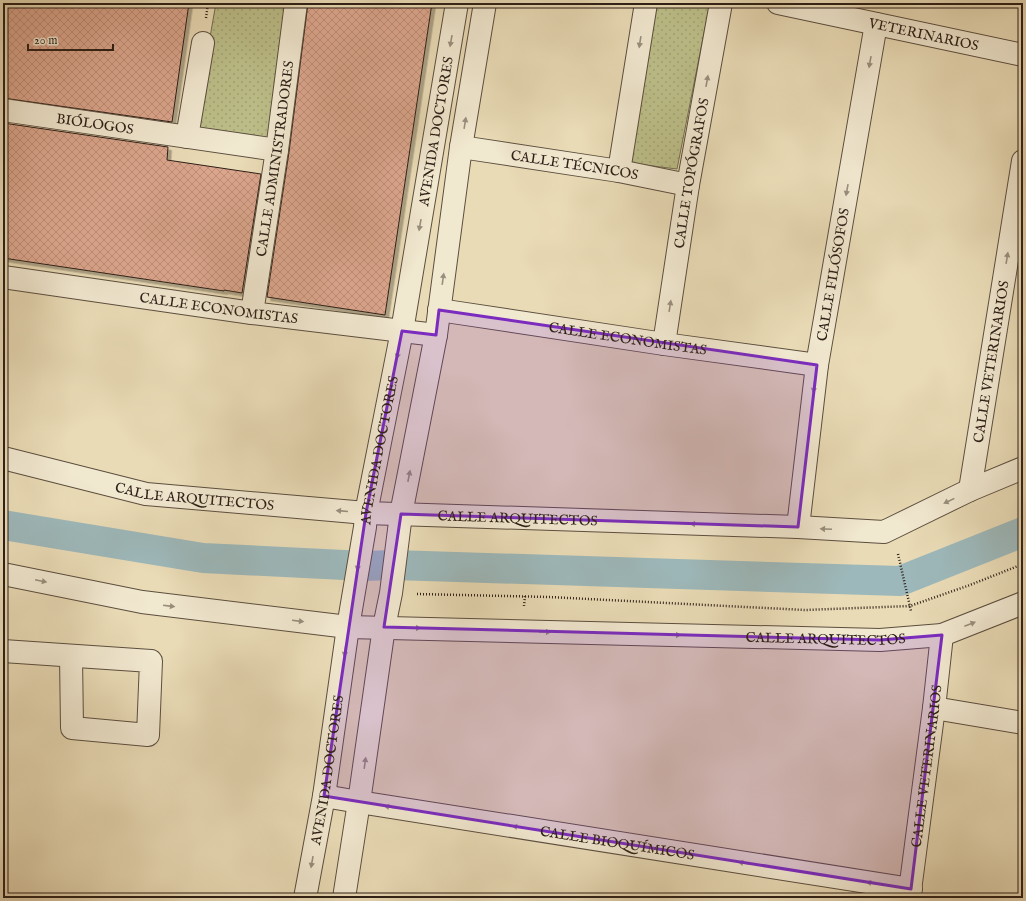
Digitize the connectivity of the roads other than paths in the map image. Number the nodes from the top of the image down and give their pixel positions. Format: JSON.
{"nodes":[{"id":1,"x":296,"y":3,"type":"edge"},
{"id":2,"x":457,"y":3,"type":"edge"},
{"id":3,"x":485,"y":3,"type":"edge"},
{"id":4,"x":646,"y":3,"type":"edge"},
{"id":5,"x":721,"y":3,"type":"edge"},
{"id":6,"x":778,"y":3,"type":"edge"},
{"id":7,"x":876,"y":24,"type":"junction"},
{"id":8,"x":203,"y":43,"type":"dead end"},
{"id":9,"x":1023,"y":55,"type":"edge"},
{"id":10,"x":3,"y":110,"type":"edge"},
{"id":11,"x":187,"y":137,"type":"junction"},
{"id":12,"x":461,"y":147,"type":"junction"},
{"id":13,"x":277,"y":150,"type":"junction"},
{"id":14,"x":1023,"y":161,"type":"edge"},
{"id":15,"x":619,"y":171,"type":"junction"},
{"id":16,"x":688,"y":185,"type":"junction"},
{"id":17,"x":3,"y":277,"type":"edge"},
{"id":18,"x":439,"y":310,"type":"junction"},
{"id":19,"x":252,"y":313,"type":"junction"},
{"id":20,"x":402,"y":331,"type":"junction"},
{"id":21,"x":436,"y":335,"type":"junction"},
{"id":22,"x":664,"y":344,"type":"junction"},
{"id":23,"x":817,"y":365,"type":"junction"},
{"id":24,"x":3,"y":458,"type":"edge"},
{"id":25,"x":1023,"y":468,"type":"edge"},
{"id":26,"x":970,"y":490,"type":"junction"},
{"id":27,"x":401,"y":514,"type":"junction"},
{"id":28,"x":365,"y":520,"type":"junction"},
{"id":29,"x":798,"y":527,"type":"junction"},
{"id":30,"x":3,"y":574,"type":"edge"},
{"id":31,"x":1023,"y":603,"type":"edge"},
{"id":32,"x":349,"y":620,"type":"junction"},
{"id":33,"x":384,"y":627,"type":"junction"},
{"id":34,"x":942,"y":635,"type":"junction"},
{"id":35,"x":3,"y":651,"type":"edge"},
{"id":36,"x":72,"y":656,"type":"junction"},
{"id":37,"x":934,"y":708,"type":"junction"},
{"id":38,"x":1023,"y":723,"type":"edge"},
{"id":39,"x":324,"y":796,"type":"junction"},
{"id":40,"x":359,"y":802,"type":"junction"},
{"id":41,"x":910,"y":893,"type":"edge"},
{"id":42,"x":305,"y":898,"type":"edge"},
{"id":43,"x":344,"y":898,"type":"edge"}],
"edges":[{"from":1,"to":13,"type":"street","name":"CALLE ADMINISTRADORES"},
{"from":2,"to":20,"type":"street","name":"AVENIDA DOCTORES","one_way":true},
{"from":12,"to":3,"type":"street","name":"AVENIDA DOCTORES","one_way":true},
{"from":4,"to":15,"type":"street","one_way":true},
{"from":16,"to":5,"type":"street","name":"CALLE TOPÓGRAFOS","one_way":true},
{"from":6,"to":7,"type":"street","name":"VETERINARIOS"},
{"from":7,"to":9,"type":"street","name":"VETERINARIOS"},
{"from":7,"to":23,"type":"street","name":"CALLE FILÓSOFOS","one_way":true},
{"from":8,"to":11,"type":"street"},
{"from":10,"to":11,"type":"street","name":"BIÓLOGOS"},
{"from":11,"to":13,"type":"street","name":"BIÓLOGOS"},
{"from":12,"to":15,"type":"street","name":"CALLE TÉCNICOS"},
{"from":18,"to":12,"type":"street","name":"AVENIDA DOCTORES","one_way":true},
{"from":13,"to":19,"type":"street","name":"CALLE ADMINISTRADORES"},
{"from":26,"to":14,"type":"street","name":"CALLE VETERINARIOS","one_way":true},
{"from":15,"to":16,"type":"street","name":"CALLE TÉCNICOS"},
{"from":22,"to":16,"type":"street","name":"CALLE TOPÓGRAFOS","one_way":true},
{"from":17,"to":19,"type":"street","name":"CALLE ECONOMISTAS"},
{"from":18,"to":21,"type":"street","name":"AVENIDA DOCTORES"},
{"from":18,"to":22,"type":"street","name":"CALLE ECONOMISTAS"},
{"from":19,"to":20,"type":"street","name":"CALLE ECONOMISTAS"},
{"from":20,"to":21,"type":"street","name":"CALLE ECONOMISTAS"},
{"from":20,"to":28,"type":"street","name":"AVENIDA DOCTORES","one_way":true},
{"from":27,"to":21,"type":"street","name":"AVENIDA DOCTORES","one_way":true},
{"from":22,"to":23,"type":"street","name":"CALLE ECONOMISTAS"},
{"from":23,"to":29,"type":"street","name":"CALLE FILÓSOFOS","one_way":true},
{"from":28,"to":24,"type":"street","name":"CALLE ARQUITECTOS","one_way":true},
{"from":25,"to":26,"type":"street","name":"CALLE ARQUITECTOS"},
{"from":26,"to":29,"type":"street","name":"CALLE ARQUITECTOS","one_way":true},
{"from":27,"to":28,"type":"street","name":"CALLE ARQUITECTOS"},
{"from":29,"to":27,"type":"street","name":"CALLE ARQUITECTOS","one_way":true},
{"from":27,"to":33,"type":"street","name":"AVENIDA DOCTORES"},
{"from":28,"to":32,"type":"street","name":"AVENIDA DOCTORES","one_way":true},
{"from":30,"to":32,"type":"street","name":"CALLE ARQUITECTOS","one_way":true},
{"from":34,"to":31,"type":"street","name":"CALLE ARQUITECTOS","one_way":true},
{"from":32,"to":33,"type":"street","name":"CALLE ARQUITECTOS"},
{"from":32,"to":39,"type":"street","name":"AVENIDA DOCTORES","one_way":true},
{"from":33,"to":34,"type":"street","name":"CALLE ARQUITECTOS","one_way":true},
{"from":40,"to":33,"type":"street","name":"AVENIDA DOCTORES","one_way":true},
{"from":34,"to":37,"type":"street","name":"CALLE VETERINARIOS"},
{"from":35,"to":36,"type":"street"},
{"from":36,"to":36,"type":"street"},
{"from":37,"to":38,"type":"street"},
{"from":37,"to":41,"type":"street","name":"CALLE VETERINARIOS"},
{"from":39,"to":40,"type":"street","name":"CALLE BIOQUÍMICOS"},
{"from":39,"to":42,"type":"street","name":"AVENIDA DOCTORES","one_way":true},
{"from":41,"to":40,"type":"street","name":"CALLE BIOQUÍMICOS","one_way":true},
{"from":40,"to":43,"type":"street","name":"AVENIDA DOCTORES"}]}
